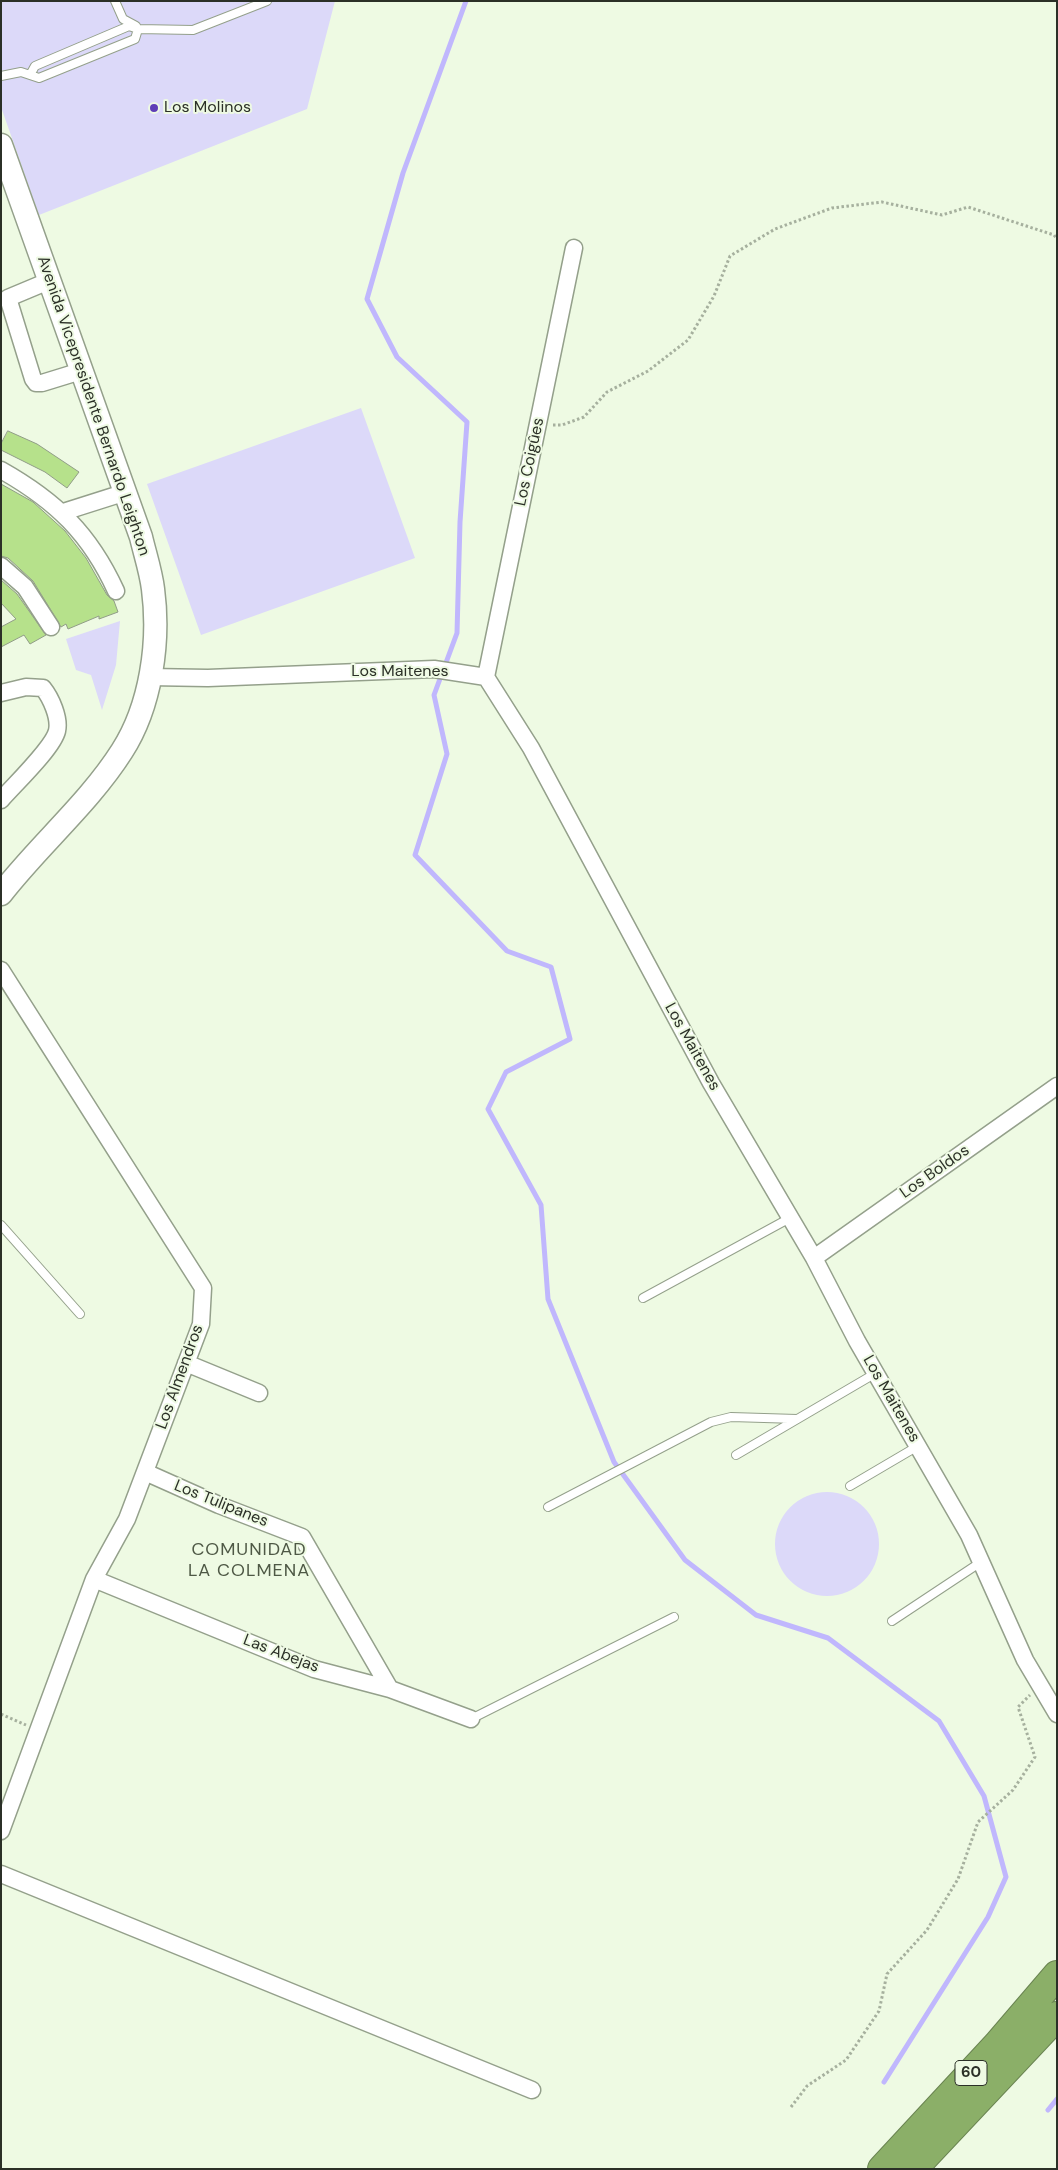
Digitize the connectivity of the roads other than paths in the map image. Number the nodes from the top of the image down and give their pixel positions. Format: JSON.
{"nodes":[{"id":1,"x":115,"y":1,"type":"edge"},
{"id":2,"x":267,"y":1,"type":"edge"},
{"id":3,"x":138,"y":30,"type":"junction"},
{"id":4,"x":30,"y":75,"type":"junction"},
{"id":5,"x":1,"y":76,"type":"edge"},
{"id":6,"x":3,"y":156,"type":"edge"},
{"id":7,"x":574,"y":248,"type":"dead end"},
{"id":8,"x":51,"y":280,"type":"junction"},
{"id":9,"x":81,"y":371,"type":"junction"},
{"id":10,"x":1,"y":470,"type":"edge"},
{"id":11,"x":126,"y":492,"type":"junction"},
{"id":12,"x":63,"y":512,"type":"junction"},
{"id":13,"x":1,"y":566,"type":"edge"},
{"id":14,"x":116,"y":591,"type":"dead end"},
{"id":15,"x":51,"y":627,"type":"dead end"},
{"id":16,"x":149,"y":677,"type":"junction"},
{"id":17,"x":486,"y":677,"type":"junction"},
{"id":18,"x":1,"y":693,"type":"edge"},
{"id":19,"x":1,"y":800,"type":"edge"},
{"id":20,"x":1,"y":894,"type":"edge"},
{"id":21,"x":1,"y":970,"type":"edge"},
{"id":22,"x":1057,"y":1086,"type":"edge"},
{"id":23,"x":790,"y":1218,"type":"junction"},
{"id":24,"x":1,"y":1225,"type":"edge"},
{"id":25,"x":814,"y":1258,"type":"junction"},
{"id":26,"x":643,"y":1298,"type":"dead end"},
{"id":27,"x":80,"y":1314,"type":"dead end"},
{"id":28,"x":186,"y":1363,"type":"junction"},
{"id":29,"x":876,"y":1373,"type":"junction"},
{"id":30,"x":259,"y":1392,"type":"dead end"},
{"id":31,"x":797,"y":1419,"type":"junction"},
{"id":32,"x":918,"y":1446,"type":"junction"},
{"id":33,"x":736,"y":1455,"type":"dead end"},
{"id":34,"x":145,"y":1472,"type":"junction"},
{"id":35,"x":850,"y":1486,"type":"dead end"},
{"id":36,"x":548,"y":1507,"type":"dead end"},
{"id":37,"x":981,"y":1562,"type":"junction"},
{"id":38,"x":94,"y":1580,"type":"junction"},
{"id":39,"x":674,"y":1617,"type":"dead end"},
{"id":40,"x":892,"y":1621,"type":"dead end"},
{"id":41,"x":390,"y":1689,"type":"junction"},
{"id":42,"x":1052,"y":1697,"type":"edge"},
{"id":43,"x":1057,"y":1714,"type":"edge"},
{"id":44,"x":471,"y":1718,"type":"joint"},
{"id":45,"x":1,"y":1831,"type":"edge"},
{"id":46,"x":1,"y":1874,"type":"edge"},
{"id":47,"x":1057,"y":1975,"type":"edge"},
{"id":48,"x":1057,"y":2016,"type":"edge"},
{"id":49,"x":532,"y":2090,"type":"dead end"},
{"id":50,"x":882,"y":2169,"type":"edge"},
{"id":51,"x":913,"y":2169,"type":"edge"}],
"edges":[{"from":1,"to":3,"type":"lane"},
{"from":2,"to":3,"type":"lane"},
{"from":3,"to":4,"type":"lane"},
{"from":3,"to":4,"type":"lane"},
{"from":4,"to":5,"type":"lane"},
{"from":6,"to":8,"type":"main road","name":"Avenida Vicepresidente Bernardo Leighton"},
{"from":7,"to":17,"type":"street","name":"Los Coigûes"},
{"from":8,"to":9,"type":"main road","name":"Avenida Vicepresidente Bernardo Leighton"},
{"from":8,"to":9,"type":"street"},
{"from":9,"to":11,"type":"main road","name":"Avenida Vicepresidente Bernardo Leighton"},
{"from":10,"to":12,"type":"street"},
{"from":11,"to":12,"type":"street"},
{"from":11,"to":16,"type":"main road","name":"Avenida Vicepresidente Bernardo Leighton"},
{"from":12,"to":14,"type":"street"},
{"from":13,"to":15,"type":"street"},
{"from":16,"to":17,"type":"street","name":"Los Maitenes"},
{"from":16,"to":20,"type":"main road","name":"Avenida Vicepresidente Bernardo Leighton"},
{"from":17,"to":23,"type":"street","name":"Los Maitenes"},
{"from":18,"to":19,"type":"street"},
{"from":21,"to":28,"type":"street","name":"Los Almendros"},
{"from":22,"to":25,"type":"street","name":"Los Boldos"},
{"from":23,"to":25,"type":"street","name":"Los Maitenes"},
{"from":23,"to":26,"type":"lane"},
{"from":24,"to":27,"type":"lane"},
{"from":25,"to":29,"type":"street","name":"Los Maitenes"},
{"from":28,"to":30,"type":"street"},
{"from":28,"to":34,"type":"street","name":"Los Almendros"},
{"from":29,"to":31,"type":"lane"},
{"from":29,"to":32,"type":"street","name":"Los Maitenes"},
{"from":31,"to":33,"type":"lane"},
{"from":31,"to":36,"type":"lane"},
{"from":32,"to":35,"type":"lane"},
{"from":32,"to":37,"type":"street","name":"Los Maitenes"},
{"from":34,"to":38,"type":"street","name":"Los Almendros"},
{"from":34,"to":41,"type":"street","name":"Los Tulipanes"},
{"from":37,"to":40,"type":"lane"},
{"from":37,"to":42,"type":"street","name":"Los Maitenes"},
{"from":38,"to":41,"type":"street","name":"Las Abejas"},
{"from":38,"to":45,"type":"street","name":"Los Almendros"},
{"from":39,"to":44,"type":"lane"},
{"from":41,"to":44,"type":"street","name":"Las Abejas"},
{"from":42,"to":43,"type":"street","name":"Los Maitenes"},
{"from":46,"to":49,"type":"street"},
{"from":47,"to":50,"type":"highway","number":"60"},
{"from":48,"to":51,"type":"highway","number":"60"}]}
